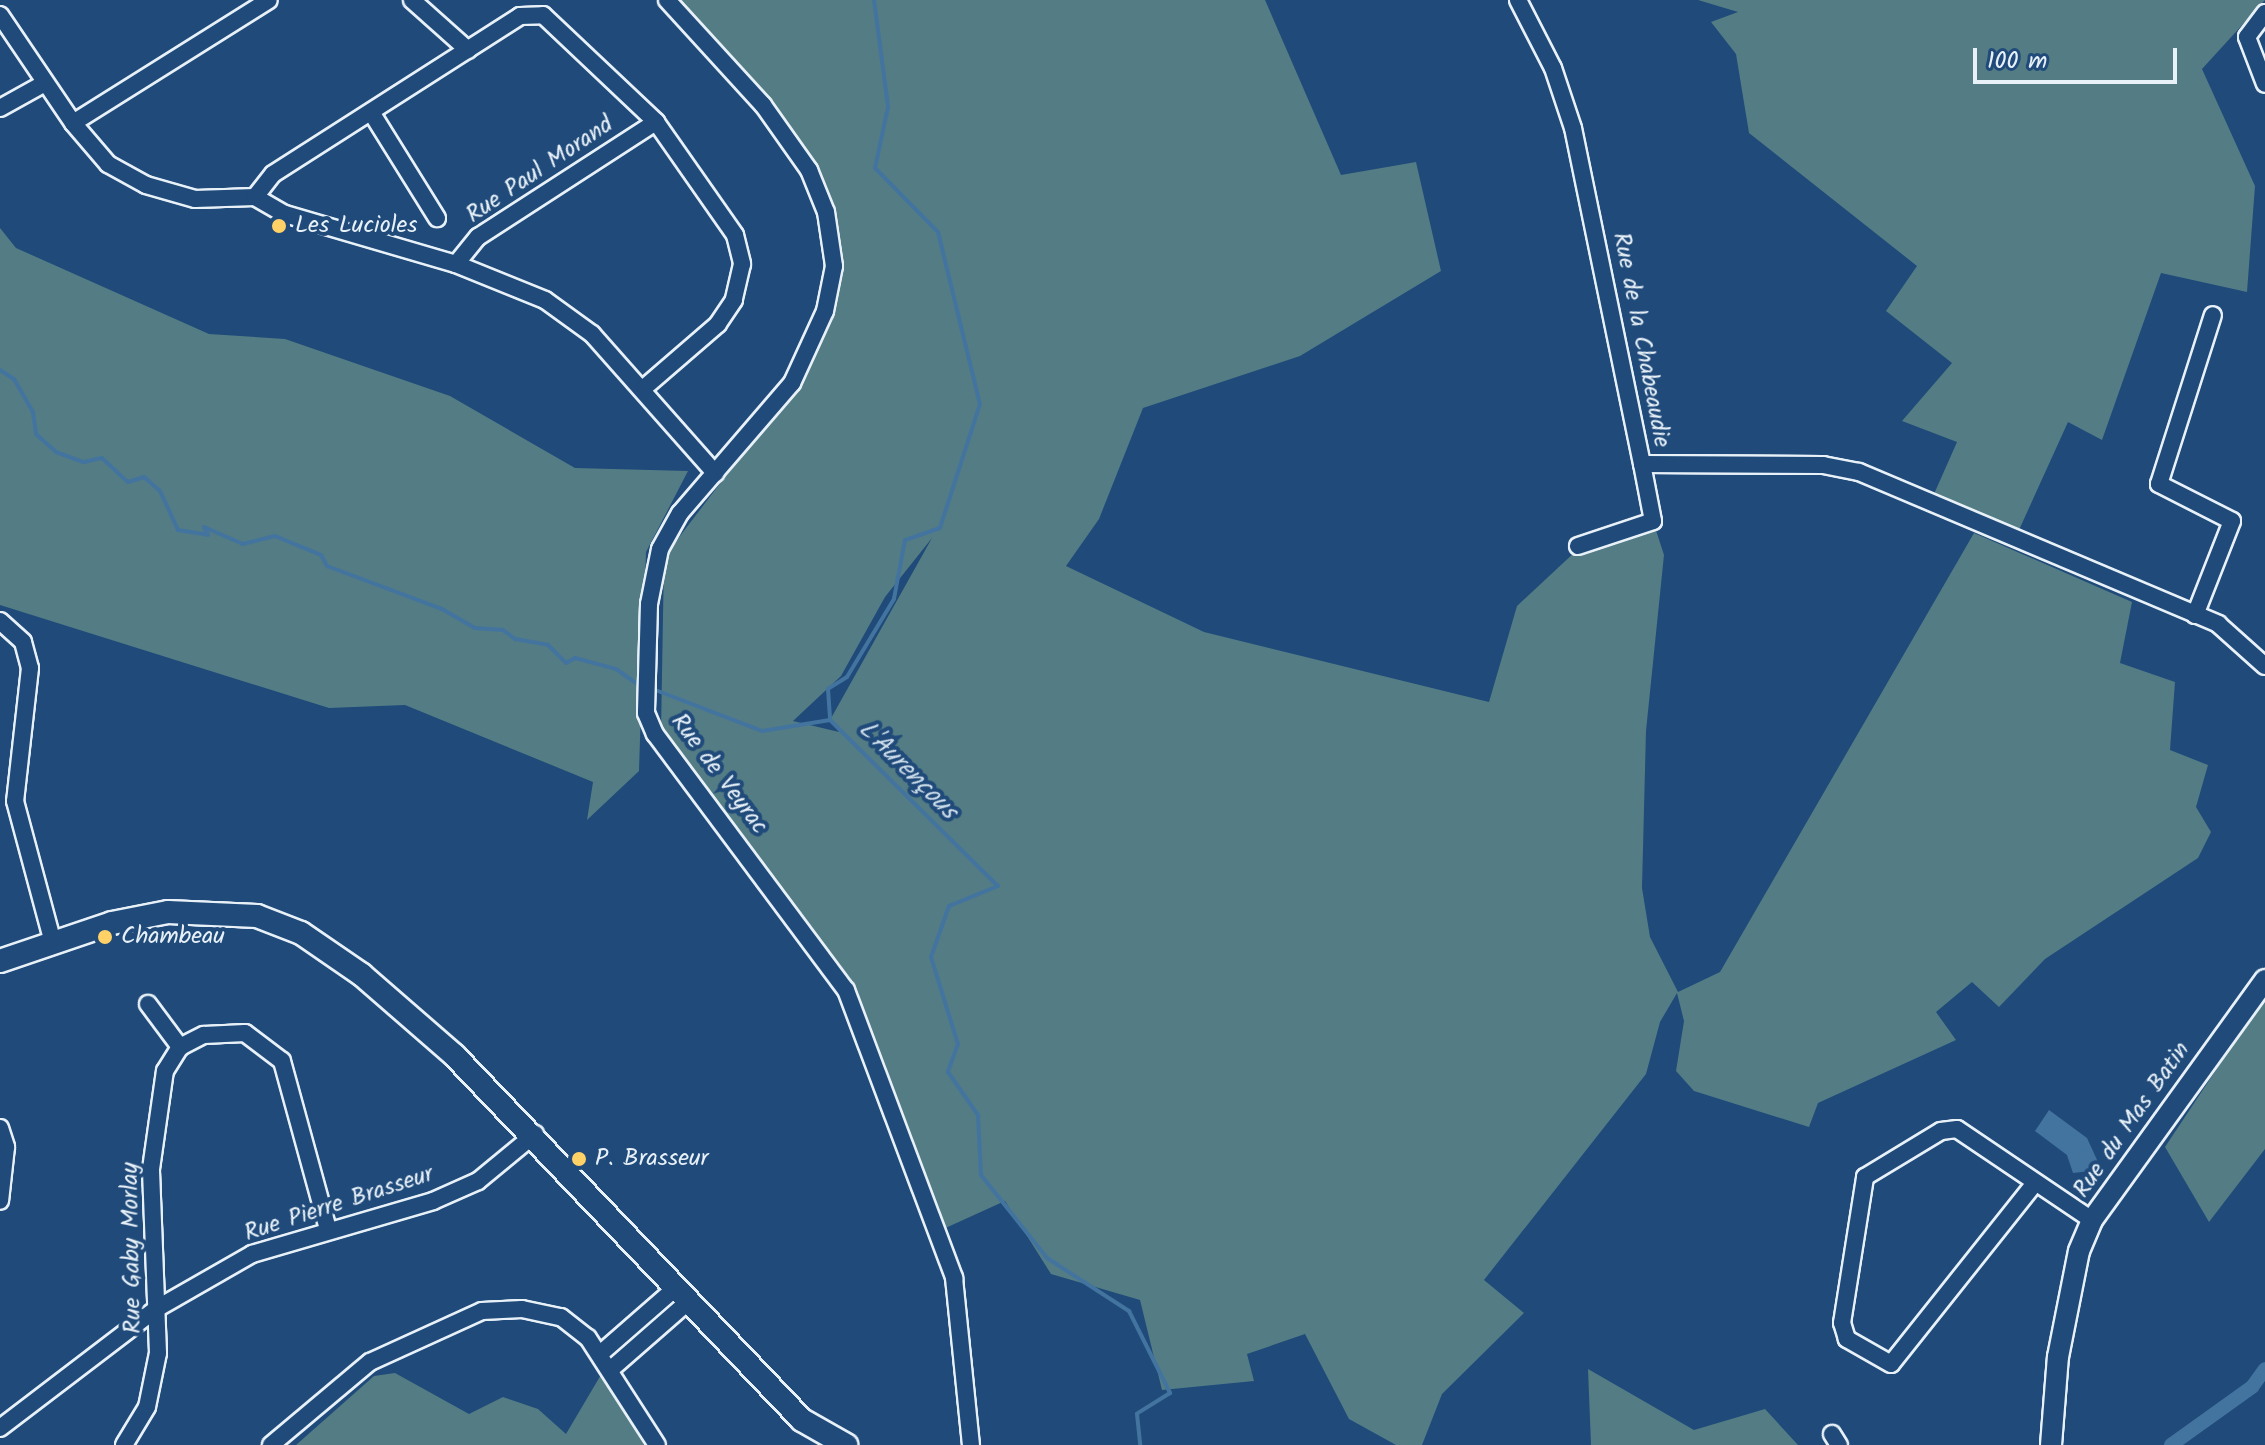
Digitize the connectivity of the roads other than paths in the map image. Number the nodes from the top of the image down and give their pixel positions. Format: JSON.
{"nodes":[{"id":1,"x":269,"y":0,"type":"edge"},
{"id":2,"x":412,"y":0,"type":"edge"},
{"id":3,"x":667,"y":0,"type":"edge"},
{"id":4,"x":1518,"y":0,"type":"edge"},
{"id":5,"x":2265,"y":13,"type":"edge"},
{"id":6,"x":0,"y":15,"type":"edge"},
{"id":7,"x":468,"y":50,"type":"junction"},
{"id":8,"x":45,"y":83,"type":"junction"},
{"id":9,"x":2265,"y":84,"type":"edge"},
{"id":10,"x":0,"y":108,"type":"edge"},
{"id":11,"x":371,"y":112,"type":"junction"},
{"id":12,"x":656,"y":122,"type":"junction"},
{"id":13,"x":73,"y":123,"type":"junction"},
{"id":14,"x":255,"y":197,"type":"junction"},
{"id":15,"x":437,"y":218,"type":"dead end"},
{"id":16,"x":456,"y":264,"type":"junction"},
{"id":17,"x":2213,"y":315,"type":"dead end"},
{"id":18,"x":645,"y":387,"type":"junction"},
{"id":19,"x":1642,"y":464,"type":"junction"},
{"id":20,"x":715,"y":473,"type":"junction"},
{"id":21,"x":1578,"y":546,"type":"dead end"},
{"id":22,"x":2195,"y":615,"type":"junction"},
{"id":23,"x":0,"y":621,"type":"edge"},
{"id":24,"x":2265,"y":666,"type":"edge"},
{"id":25,"x":53,"y":943,"type":"junction"},
{"id":26,"x":0,"y":961,"type":"edge"},
{"id":27,"x":2265,"y":980,"type":"edge"},
{"id":28,"x":148,"y":1004,"type":"dead end"},
{"id":29,"x":180,"y":1047,"type":"junction"},
{"id":30,"x":0,"y":1128,"type":"edge"},
{"id":31,"x":535,"y":1134,"type":"junction"},
{"id":32,"x":2035,"y":1183,"type":"junction"},
{"id":33,"x":0,"y":1201,"type":"edge"},
{"id":34,"x":2092,"y":1220,"type":"junction"},
{"id":35,"x":328,"y":1229,"type":"junction"},
{"id":36,"x":684,"y":1293,"type":"junction"},
{"id":37,"x":159,"y":1307,"type":"junction"},
{"id":38,"x":600,"y":1354,"type":"junction"},
{"id":39,"x":610,"y":1370,"type":"junction"},
{"id":40,"x":0,"y":1428,"type":"edge"},
{"id":41,"x":124,"y":1445,"type":"edge"},
{"id":42,"x":271,"y":1445,"type":"edge"},
{"id":43,"x":657,"y":1445,"type":"edge"},
{"id":44,"x":846,"y":1445,"type":"edge"},
{"id":45,"x":971,"y":1445,"type":"edge"},
{"id":46,"x":2051,"y":1445,"type":"edge"}],
"edges":[{"from":1,"to":13,"type":"street"},
{"from":2,"to":7,"type":"street"},
{"from":3,"to":20,"type":"street","name":"Rue de Veyrac"},
{"from":4,"to":19,"type":"street","name":"Rue de la Chabeaudie"},
{"from":5,"to":9,"type":"street"},
{"from":6,"to":8,"type":"street"},
{"from":7,"to":11,"type":"street"},
{"from":7,"to":12,"type":"street"},
{"from":8,"to":10,"type":"street"},
{"from":8,"to":13,"type":"street"},
{"from":11,"to":14,"type":"street"},
{"from":11,"to":15,"type":"street"},
{"from":12,"to":16,"type":"street","name":"Rue Paul Morand"},
{"from":12,"to":18,"type":"street"},
{"from":13,"to":14,"type":"street"},
{"from":14,"to":16,"type":"street"},
{"from":16,"to":18,"type":"street"},
{"from":17,"to":22,"type":"street"},
{"from":18,"to":20,"type":"street"},
{"from":19,"to":21,"type":"street"},
{"from":19,"to":22,"type":"street","name":"Rue de la Chabeaudie"},
{"from":20,"to":45,"type":"street","name":"Rue de Veyrac"},
{"from":22,"to":24,"type":"street","name":"Rue de la Chabeaudie"},
{"from":23,"to":25,"type":"street"},
{"from":25,"to":26,"type":"main road"},
{"from":25,"to":31,"type":"main road"},
{"from":27,"to":34,"type":"street","name":"Rue du Mas Batin"},
{"from":28,"to":29,"type":"street"},
{"from":29,"to":35,"type":"street"},
{"from":29,"to":37,"type":"street","name":"Rue Gaby Morlay"},
{"from":30,"to":33,"type":"street"},
{"from":31,"to":35,"type":"street","name":"Rue Pierre Brasseur"},
{"from":31,"to":36,"type":"main road"},
{"from":32,"to":32,"type":"street"},
{"from":32,"to":34,"type":"street"},
{"from":34,"to":46,"type":"street","name":"Rue du Mas Batin"},
{"from":35,"to":37,"type":"street","name":"Rue Pierre Brasseur"},
{"from":36,"to":38,"type":"street"},
{"from":36,"to":39,"type":"street"},
{"from":36,"to":44,"type":"main road"},
{"from":37,"to":40,"type":"street","name":"Rue Pierre Brasseur"},
{"from":37,"to":41,"type":"street","name":"Rue Gaby Morlay"},
{"from":38,"to":39,"type":"street"},
{"from":38,"to":42,"type":"street"},
{"from":39,"to":43,"type":"street"}]}
